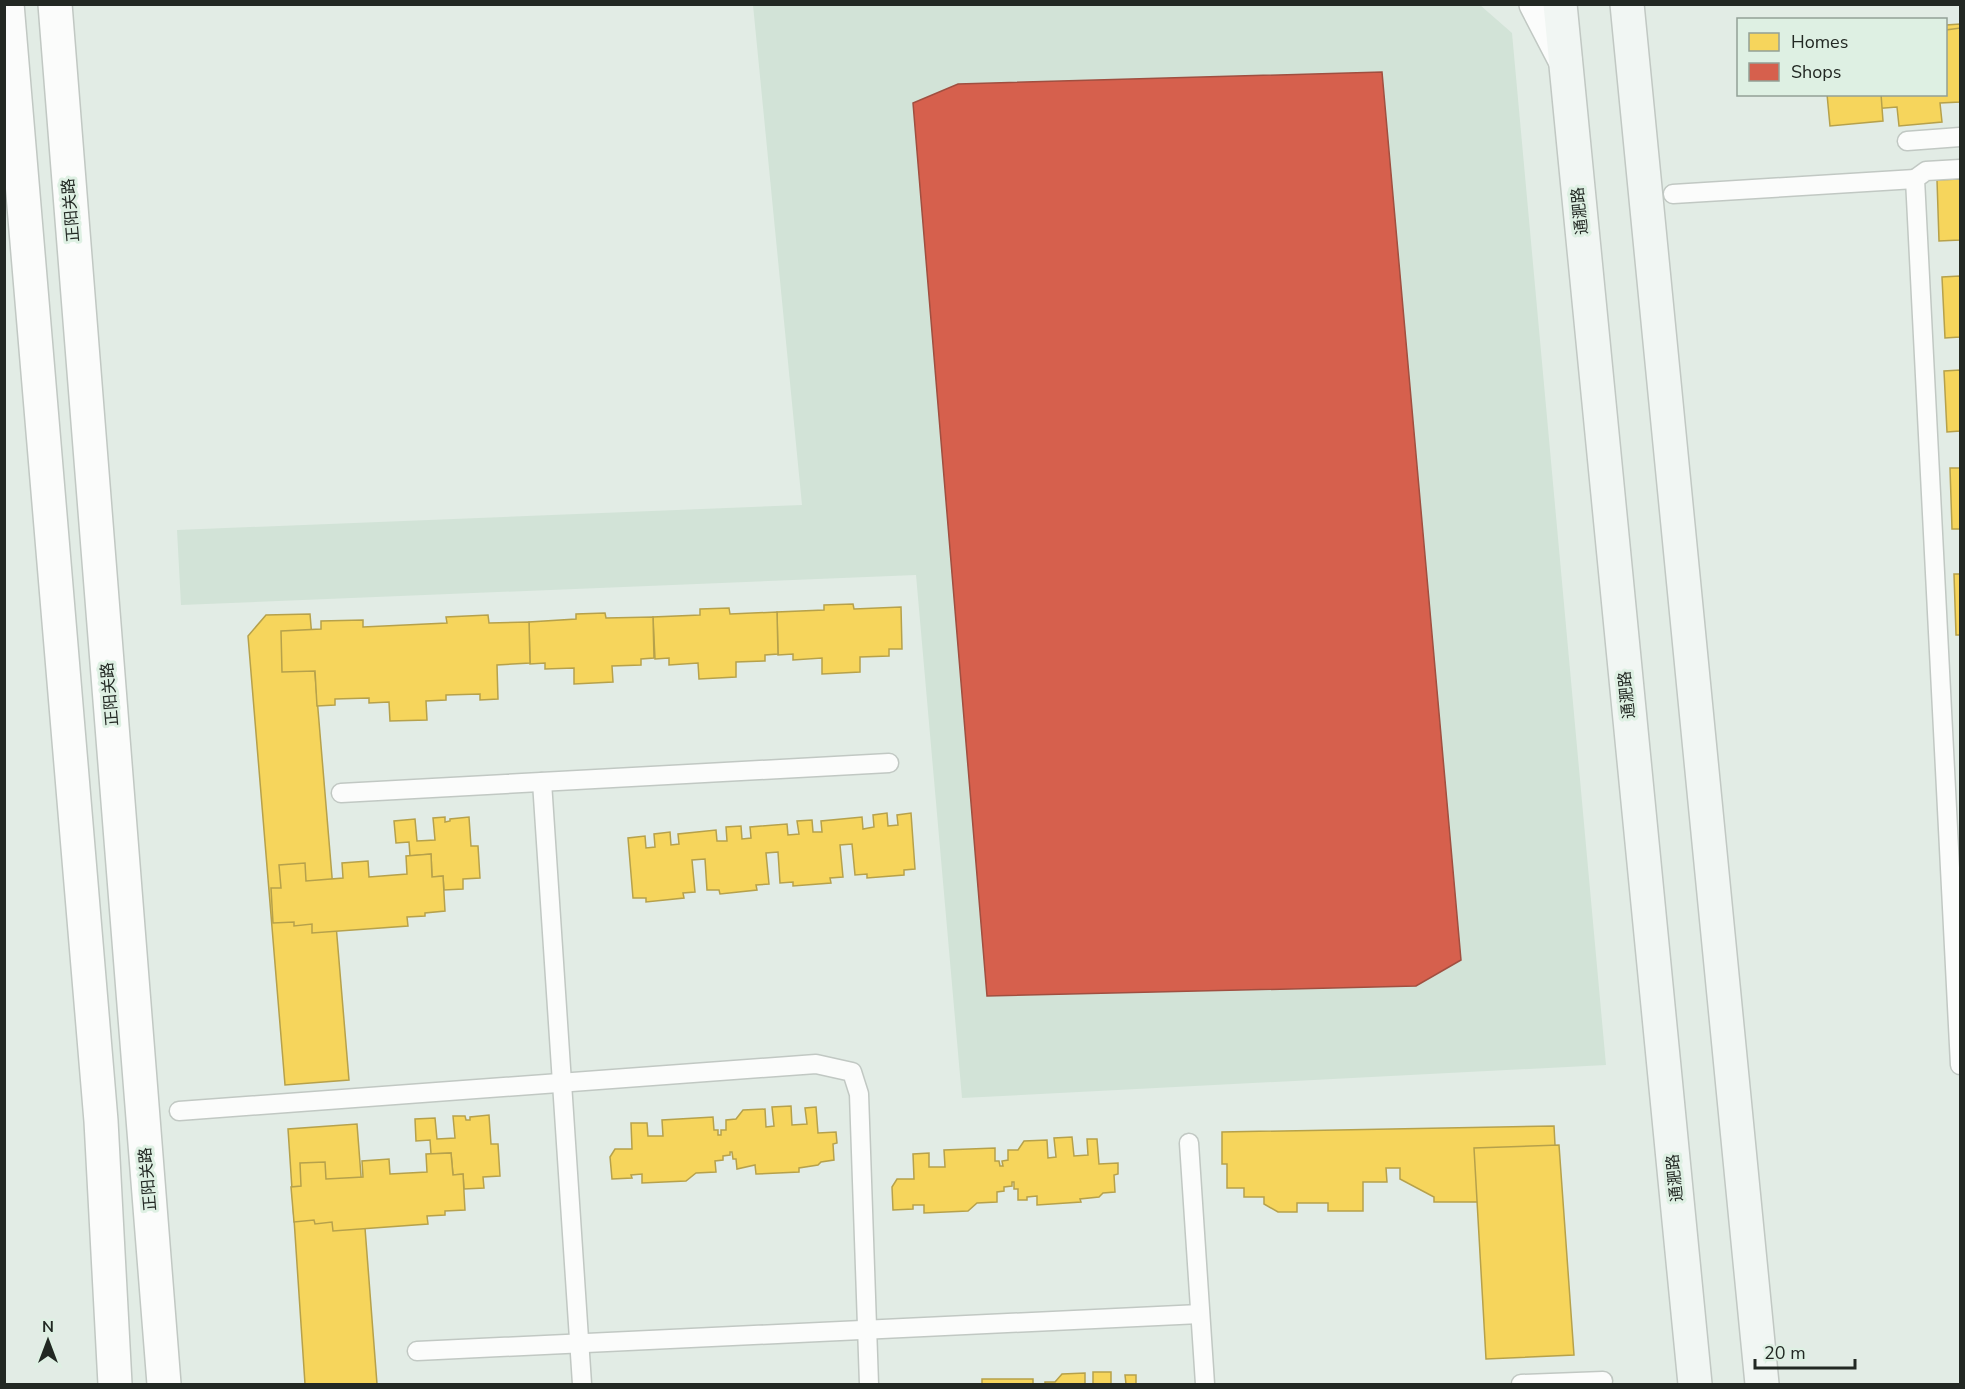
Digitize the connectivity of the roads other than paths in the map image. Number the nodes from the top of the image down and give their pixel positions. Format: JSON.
{"nodes":[{"id":1,"x":7,"y":4,"type":"edge"},
{"id":2,"x":55,"y":4,"type":"edge"},
{"id":3,"x":1536,"y":4,"type":"edge"},
{"id":4,"x":1560,"y":4,"type":"edge"},
{"id":5,"x":1627,"y":4,"type":"edge"},
{"id":6,"x":1641,"y":4,"type":"edge"},
{"id":7,"x":1632,"y":59,"type":"junction"},
{"id":8,"x":1565,"y":60,"type":"junction"},
{"id":9,"x":1960,"y":137,"type":"edge"},
{"id":10,"x":1907,"y":141,"type":"dead end"},
{"id":11,"x":1960,"y":169,"type":"edge"},
{"id":12,"x":1915,"y":179,"type":"junction"},
{"id":13,"x":1673,"y":194,"type":"dead end"},
{"id":14,"x":889,"y":763,"type":"dead end"},
{"id":15,"x":542,"y":782,"type":"junction"},
{"id":16,"x":341,"y":793,"type":"dead end"},
{"id":17,"x":1960,"y":1065,"type":"edge"},
{"id":18,"x":179,"y":1111,"type":"dead end"},
{"id":19,"x":1189,"y":1143,"type":"dead end"},
{"id":20,"x":1200,"y":1314,"type":"junction"},
{"id":21,"x":417,"y":1351,"type":"dead end"},
{"id":22,"x":1603,"y":1381,"type":"dead end"},
{"id":23,"x":115,"y":1384,"type":"edge"},
{"id":24,"x":164,"y":1384,"type":"edge"},
{"id":25,"x":582,"y":1384,"type":"edge"},
{"id":26,"x":869,"y":1384,"type":"edge"},
{"id":27,"x":1205,"y":1384,"type":"edge"},
{"id":28,"x":1521,"y":1384,"type":"edge"},
{"id":29,"x":1695,"y":1384,"type":"edge"},
{"id":30,"x":1762,"y":1384,"type":"edge"}],
"edges":[{"from":1,"to":23,"type":"street"},
{"from":2,"to":24,"type":"street","name":"正阳关路"},
{"from":3,"to":8,"type":"street"},
{"from":4,"to":8,"type":"main road","name":"通淝路"},
{"from":5,"to":7,"type":"main road"},
{"from":6,"to":7,"type":"street"},
{"from":7,"to":30,"type":"main road"},
{"from":8,"to":29,"type":"main road","name":"通淝路"},
{"from":9,"to":10,"type":"lane"},
{"from":11,"to":12,"type":"lane"},
{"from":12,"to":13,"type":"lane"},
{"from":12,"to":17,"type":"lane"},
{"from":14,"to":15,"type":"lane"},
{"from":15,"to":16,"type":"lane"},
{"from":15,"to":25,"type":"lane"},
{"from":18,"to":26,"type":"lane"},
{"from":19,"to":20,"type":"lane"},
{"from":20,"to":21,"type":"lane"},
{"from":20,"to":27,"type":"lane"},
{"from":22,"to":28,"type":"lane"}]}
